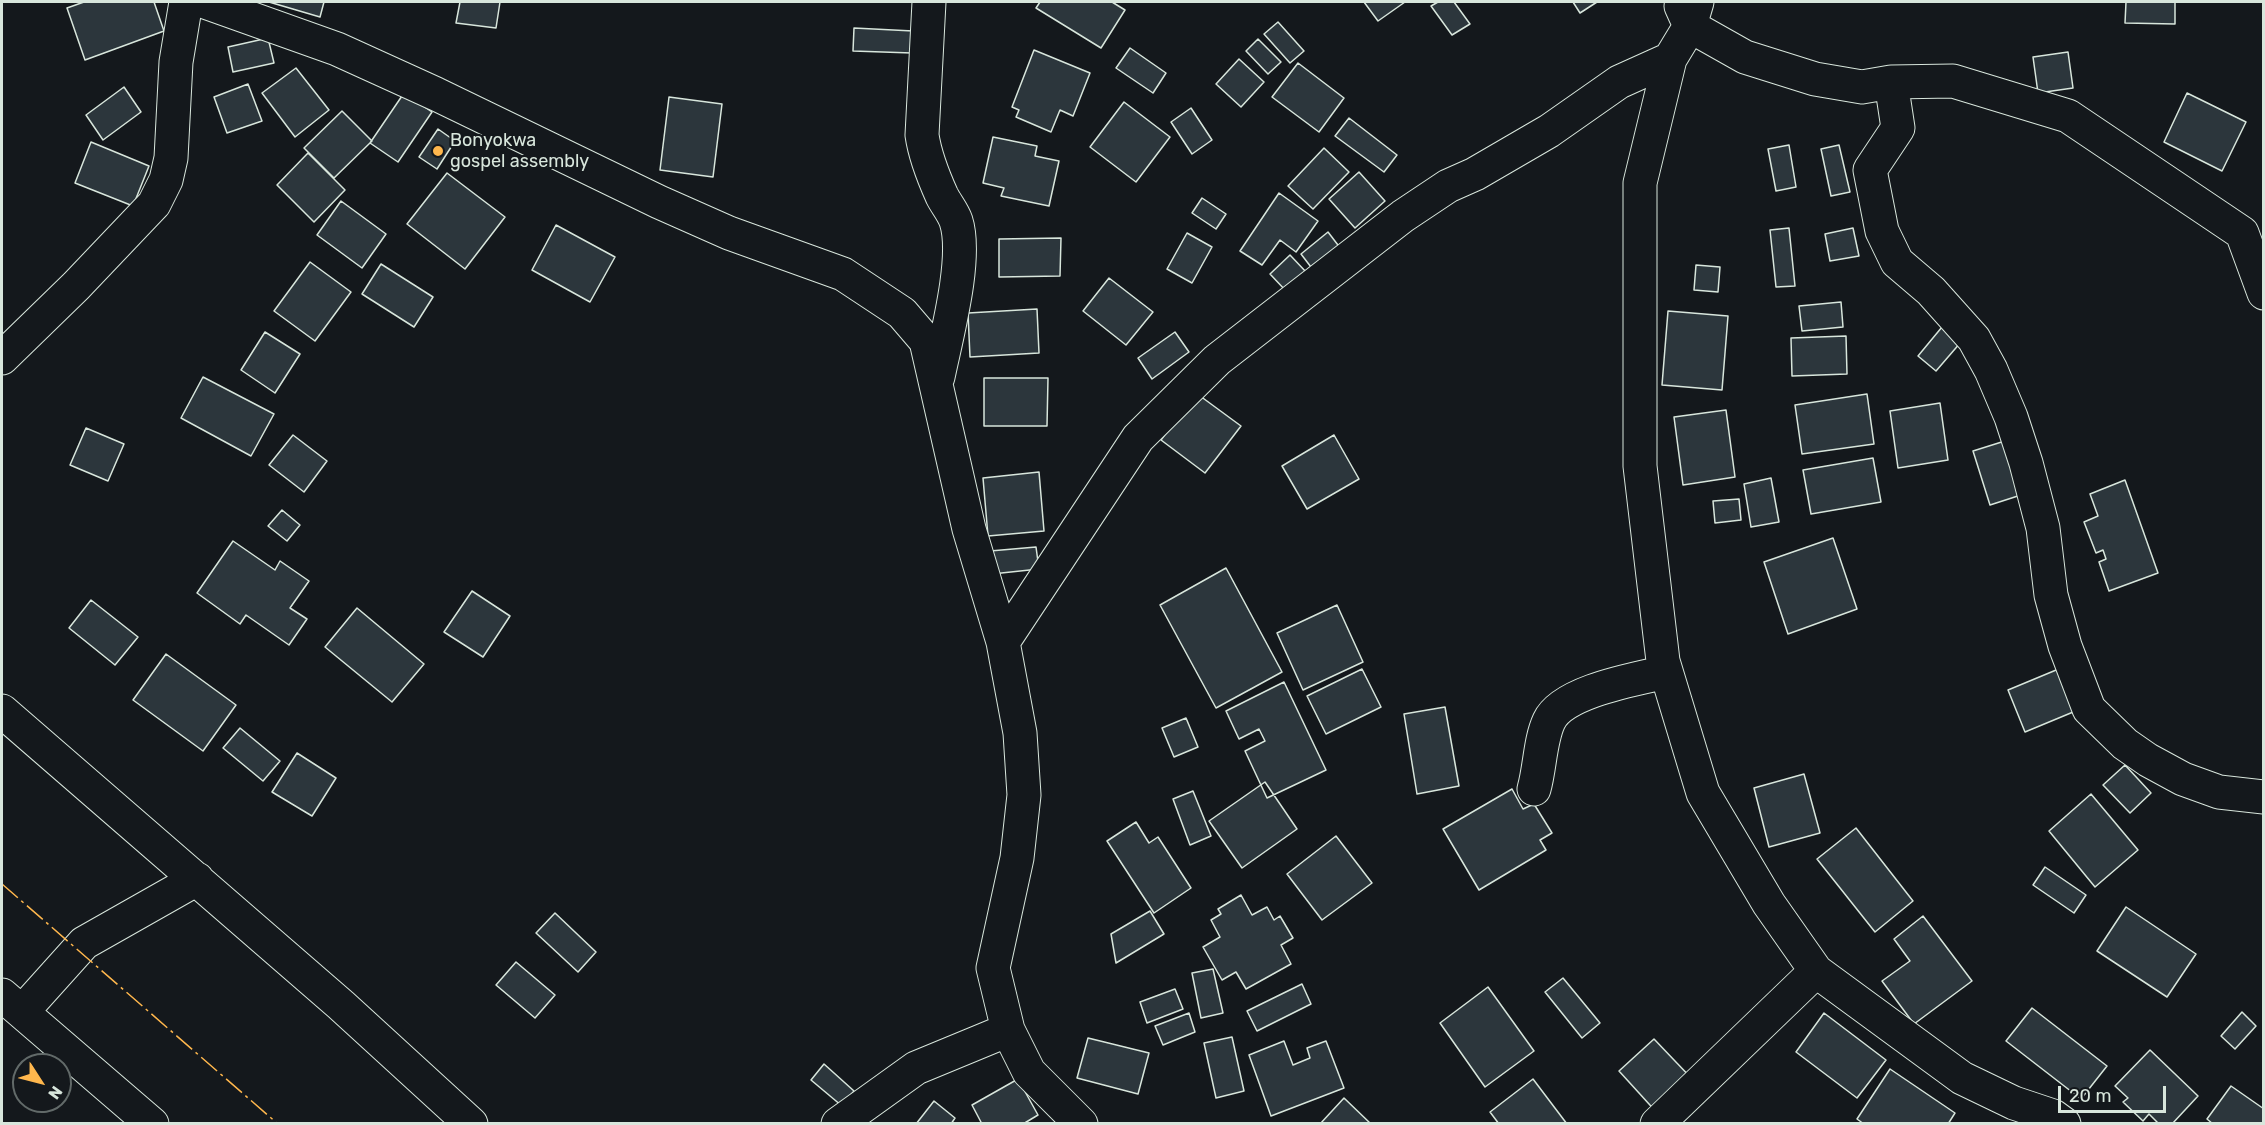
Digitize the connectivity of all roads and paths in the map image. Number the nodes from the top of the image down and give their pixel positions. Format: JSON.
{"nodes":[{"id":1,"x":186,"y":2,"type":"edge"},
{"id":2,"x":205,"y":2,"type":"edge"},
{"id":3,"x":929,"y":2,"type":"edge"},
{"id":4,"x":1689,"y":10,"type":"edge"},
{"id":5,"x":1670,"y":59,"type":"junction"},
{"id":6,"x":1891,"y":82,"type":"junction"},
{"id":7,"x":2253,"y":230,"type":"edge"},
{"id":8,"x":2264,"y":293,"type":"edge"},
{"id":9,"x":2,"y":358,"type":"edge"},
{"id":10,"x":936,"y":383,"type":"junction"},
{"id":11,"x":1003,"y":642,"type":"junction"},
{"id":12,"x":1666,"y":672,"type":"junction"},
{"id":13,"x":2,"y":711,"type":"edge"},
{"id":14,"x":1534,"y":789,"type":"dead end"},
{"id":15,"x":2264,"y":796,"type":"edge"},
{"id":16,"x":197,"y":879,"type":"junction"},
{"id":17,"x":1816,"y":971,"type":"junction"},
{"id":18,"x":8,"y":1004,"type":"edge"},
{"id":19,"x":1008,"y":1030,"type":"junction"},
{"id":20,"x":152,"y":1124,"type":"edge"},
{"id":21,"x":471,"y":1124,"type":"edge"},
{"id":22,"x":838,"y":1124,"type":"edge"},
{"id":23,"x":1081,"y":1124,"type":"edge"},
{"id":24,"x":1657,"y":1124,"type":"edge"},
{"id":25,"x":2064,"y":1124,"type":"edge"}],
"edges":[{"from":1,"to":9,"type":"street"},
{"from":2,"to":10,"type":"street"},
{"from":3,"to":10,"type":"street"},
{"from":4,"to":5,"type":"street"},
{"from":4,"to":6,"type":"street"},
{"from":5,"to":11,"type":"street"},
{"from":5,"to":12,"type":"street"},
{"from":6,"to":7,"type":"street"},
{"from":6,"to":15,"type":"street"},
{"from":7,"to":8,"type":"street"},
{"from":10,"to":11,"type":"street"},
{"from":11,"to":19,"type":"street"},
{"from":12,"to":14,"type":"street"},
{"from":12,"to":17,"type":"street"},
{"from":13,"to":16,"type":"street"},
{"from":16,"to":18,"type":"street"},
{"from":16,"to":21,"type":"street"},
{"from":17,"to":24,"type":"street"},
{"from":17,"to":25,"type":"street"},
{"from":18,"to":20,"type":"street"},
{"from":19,"to":22,"type":"street"},
{"from":19,"to":23,"type":"street"}]}
